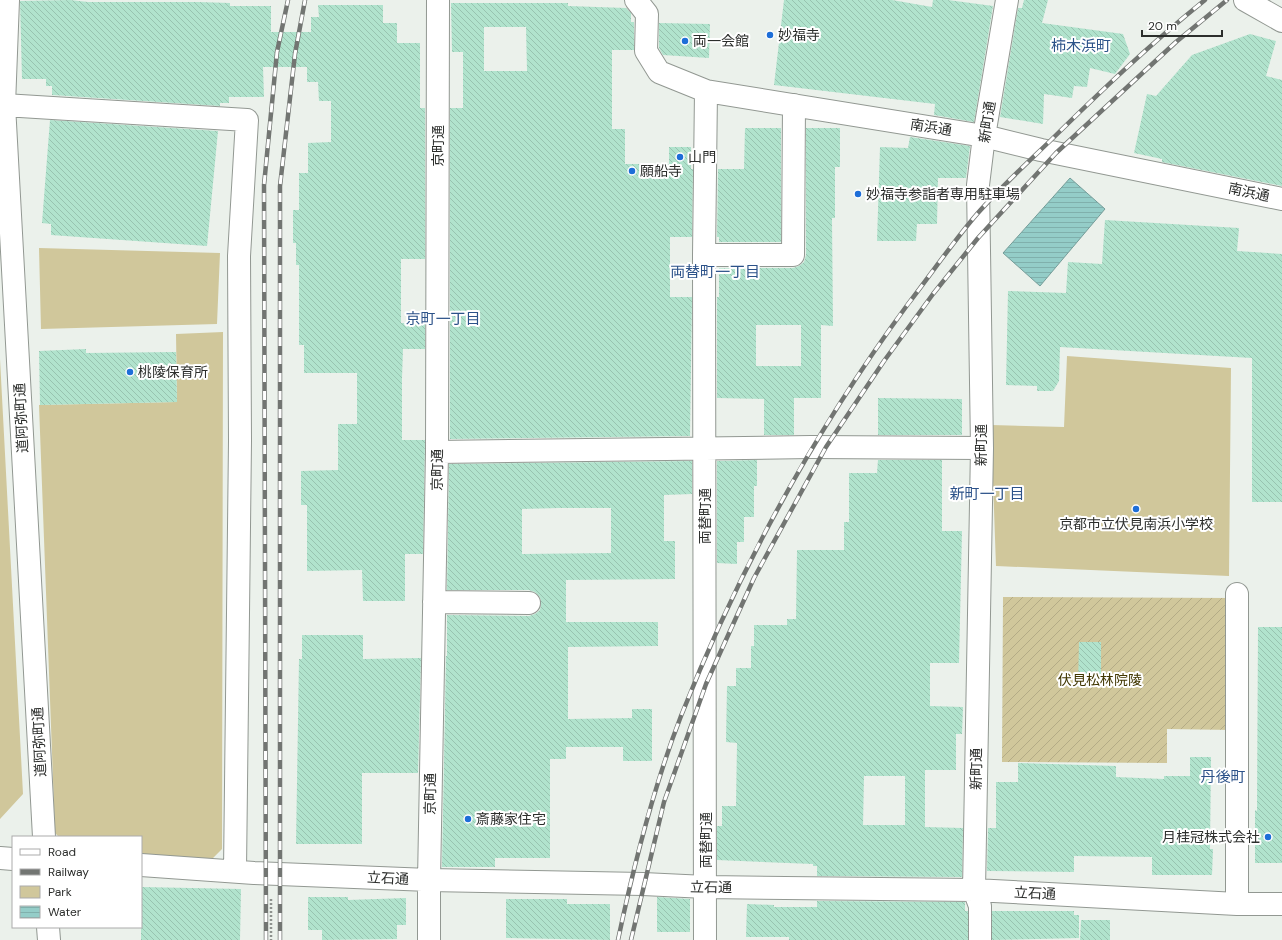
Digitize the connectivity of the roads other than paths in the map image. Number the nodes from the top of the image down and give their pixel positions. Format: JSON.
{"nodes":[{"id":1,"x":8,"y":0,"type":"edge"},
{"id":2,"x":438,"y":0,"type":"edge"},
{"id":3,"x":636,"y":0,"type":"edge"},
{"id":4,"x":1007,"y":0,"type":"edge"},
{"id":5,"x":1245,"y":0,"type":"edge"},
{"id":6,"x":1282,"y":21,"type":"edge"},
{"id":7,"x":3,"y":30,"type":"edge"},
{"id":8,"x":706,"y":91,"type":"junction"},
{"id":9,"x":794,"y":105,"type":"junction"},
{"id":10,"x":4,"y":106,"type":"junction"},
{"id":11,"x":984,"y":136,"type":"junction"},
{"id":12,"x":1282,"y":199,"type":"edge"},
{"id":13,"x":704,"y":255,"type":"junction"},
{"id":14,"x":705,"y":448,"type":"junction"},
{"id":15,"x":982,"y":448,"type":"junction"},
{"id":16,"x":437,"y":452,"type":"junction"},
{"id":17,"x":1237,"y":594,"type":"dead end"},
{"id":18,"x":434,"y":602,"type":"junction"},
{"id":19,"x":529,"y":603,"type":"dead end"},
{"id":20,"x":44,"y":836,"type":"edge"},
{"id":21,"x":0,"y":858,"type":"edge"},
{"id":22,"x":12,"y":859,"type":"edge"},
{"id":23,"x":142,"y":866,"type":"edge"},
{"id":24,"x":235,"y":871,"type":"junction"},
{"id":25,"x":428,"y":880,"type":"junction"},
{"id":26,"x":706,"y":887,"type":"junction"},
{"id":27,"x":974,"y":890,"type":"junction"},
{"id":28,"x":1237,"y":904,"type":"junction"},
{"id":29,"x":1282,"y":904,"type":"edge"},
{"id":30,"x":48,"y":928,"type":"edge"},
{"id":31,"x":49,"y":940,"type":"edge"},
{"id":32,"x":429,"y":940,"type":"edge"},
{"id":33,"x":706,"y":940,"type":"edge"},
{"id":34,"x":980,"y":940,"type":"edge"}],
"edges":[{"from":1,"to":7,"type":"street","name":"道阿弥町通"},
{"from":2,"to":16,"type":"street","name":"京町通"},
{"from":3,"to":8,"type":"street","name":"南浜通"},
{"from":4,"to":11,"type":"street","name":"新町通"},
{"from":5,"to":6,"type":"street"},
{"from":7,"to":10,"type":"street","name":"道阿弥町通"},
{"from":8,"to":9,"type":"street","name":"南浜通"},
{"from":8,"to":13,"type":"street","name":"両替町通"},
{"from":9,"to":11,"type":"street","name":"南浜通"},
{"from":9,"to":13,"type":"street"},
{"from":10,"to":20,"type":"street","name":"道阿弥町通"},
{"from":10,"to":24,"type":"street"},
{"from":11,"to":12,"type":"street","name":"南浜通"},
{"from":11,"to":15,"type":"street","name":"新町通"},
{"from":13,"to":14,"type":"street","name":"両替町通"},
{"from":14,"to":15,"type":"street"},
{"from":14,"to":16,"type":"street"},
{"from":14,"to":26,"type":"street","name":"両替町通"},
{"from":15,"to":27,"type":"street","name":"新町通"},
{"from":16,"to":18,"type":"street","name":"京町通"},
{"from":17,"to":28,"type":"street"},
{"from":18,"to":19,"type":"street"},
{"from":18,"to":25,"type":"street","name":"京町通"},
{"from":21,"to":22,"type":"street"},
{"from":23,"to":24,"type":"street","name":"立石通"},
{"from":24,"to":25,"type":"street","name":"立石通"},
{"from":25,"to":26,"type":"street","name":"立石通"},
{"from":25,"to":32,"type":"street","name":"京町通"},
{"from":26,"to":27,"type":"street","name":"立石通"},
{"from":26,"to":33,"type":"street","name":"両替町通"},
{"from":27,"to":28,"type":"street","name":"立石通"},
{"from":27,"to":34,"type":"street","name":"新町通"},
{"from":28,"to":29,"type":"street","name":"立石通"},
{"from":30,"to":31,"type":"street"}]}
